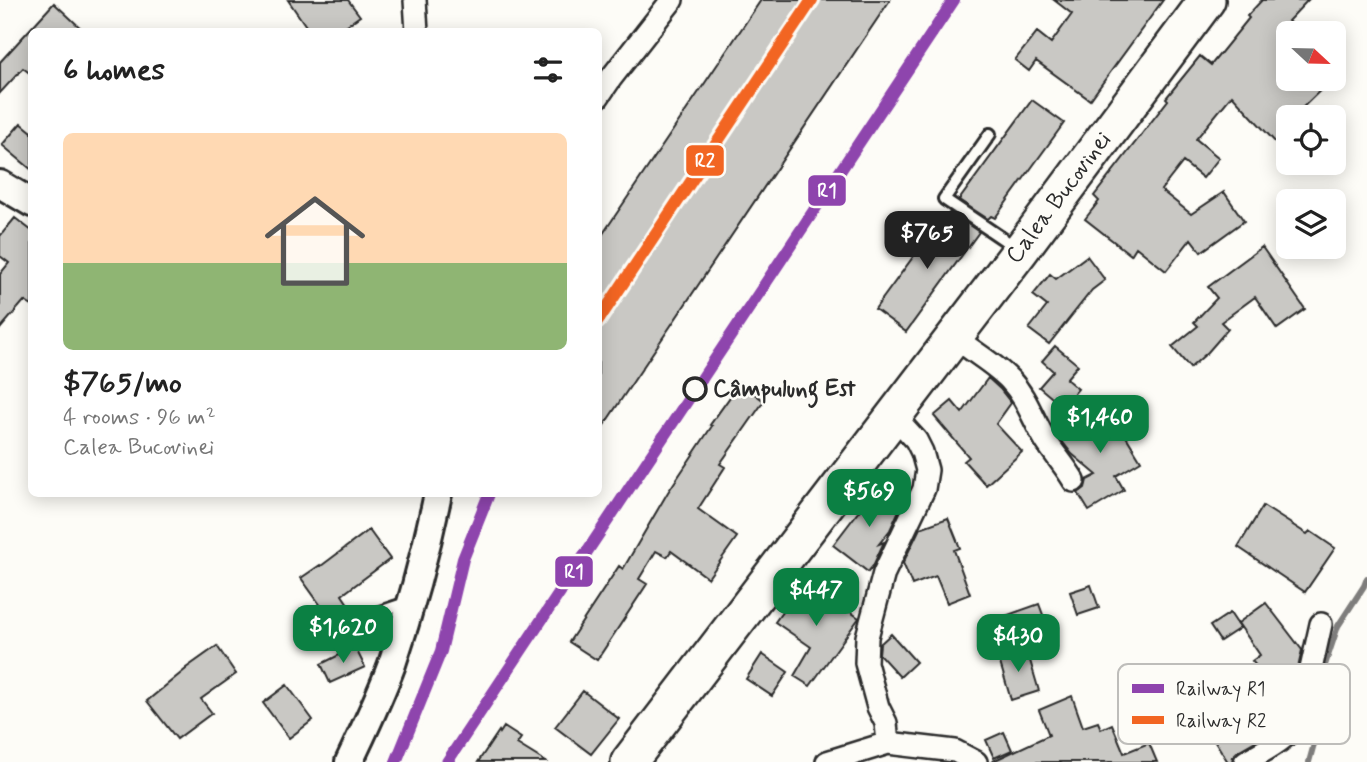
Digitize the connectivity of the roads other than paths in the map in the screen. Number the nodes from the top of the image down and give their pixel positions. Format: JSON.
{"nodes":[{"id":1,"x":415,"y":0,"type":"edge"},
{"id":2,"x":672,"y":0,"type":"edge"},
{"id":3,"x":1207,"y":0,"type":"edge"},
{"id":4,"x":417,"y":28,"type":"edge"},
{"id":5,"x":602,"y":91,"type":"edge"},
{"id":6,"x":990,"y":134,"type":"dead end"},
{"id":7,"x":0,"y":184,"type":"edge"},
{"id":8,"x":28,"y":201,"type":"edge"},
{"id":9,"x":1020,"y":251,"type":"junction"},
{"id":10,"x":954,"y":336,"type":"junction"},
{"id":11,"x":894,"y":416,"type":"junction"},
{"id":12,"x":1074,"y":481,"type":"dead end"},
{"id":13,"x":437,"y":497,"type":"edge"},
{"id":14,"x":412,"y":601,"type":"junction"},
{"id":15,"x":1321,"y":624,"type":"dead end"},
{"id":16,"x":316,"y":633,"type":"dead end"},
{"id":17,"x":1312,"y":664,"type":"edge"},
{"id":18,"x":1275,"y":744,"type":"edge"},
{"id":19,"x":878,"y":750,"type":"edge"},
{"id":20,"x":349,"y":762,"type":"edge"},
{"id":21,"x":629,"y":762,"type":"edge"},
{"id":22,"x":827,"y":762,"type":"edge"},
{"id":23,"x":975,"y":762,"type":"edge"},
{"id":24,"x":1245,"y":762,"type":"edge"}],
"edges":[{"from":1,"to":4,"type":"street"},
{"from":2,"to":5,"type":"street"},
{"from":3,"to":9,"type":"highway","name":"Calea Bucovinei"},
{"from":6,"to":9,"type":"lane"},
{"from":7,"to":8,"type":"street"},
{"from":9,"to":10,"type":"highway","name":"Calea Bucovinei"},
{"from":10,"to":11,"type":"highway","name":"Calea Bucovinei"},
{"from":10,"to":12,"type":"street"},
{"from":11,"to":19,"type":"street"},
{"from":11,"to":21,"type":"highway","name":"Calea Bucovinei"},
{"from":13,"to":14,"type":"street"},
{"from":14,"to":16,"type":"lane"},
{"from":14,"to":20,"type":"street"},
{"from":15,"to":17,"type":"street"},
{"from":18,"to":24,"type":"street"},
{"from":19,"to":22,"type":"street"},
{"from":19,"to":23,"type":"street"}]}
